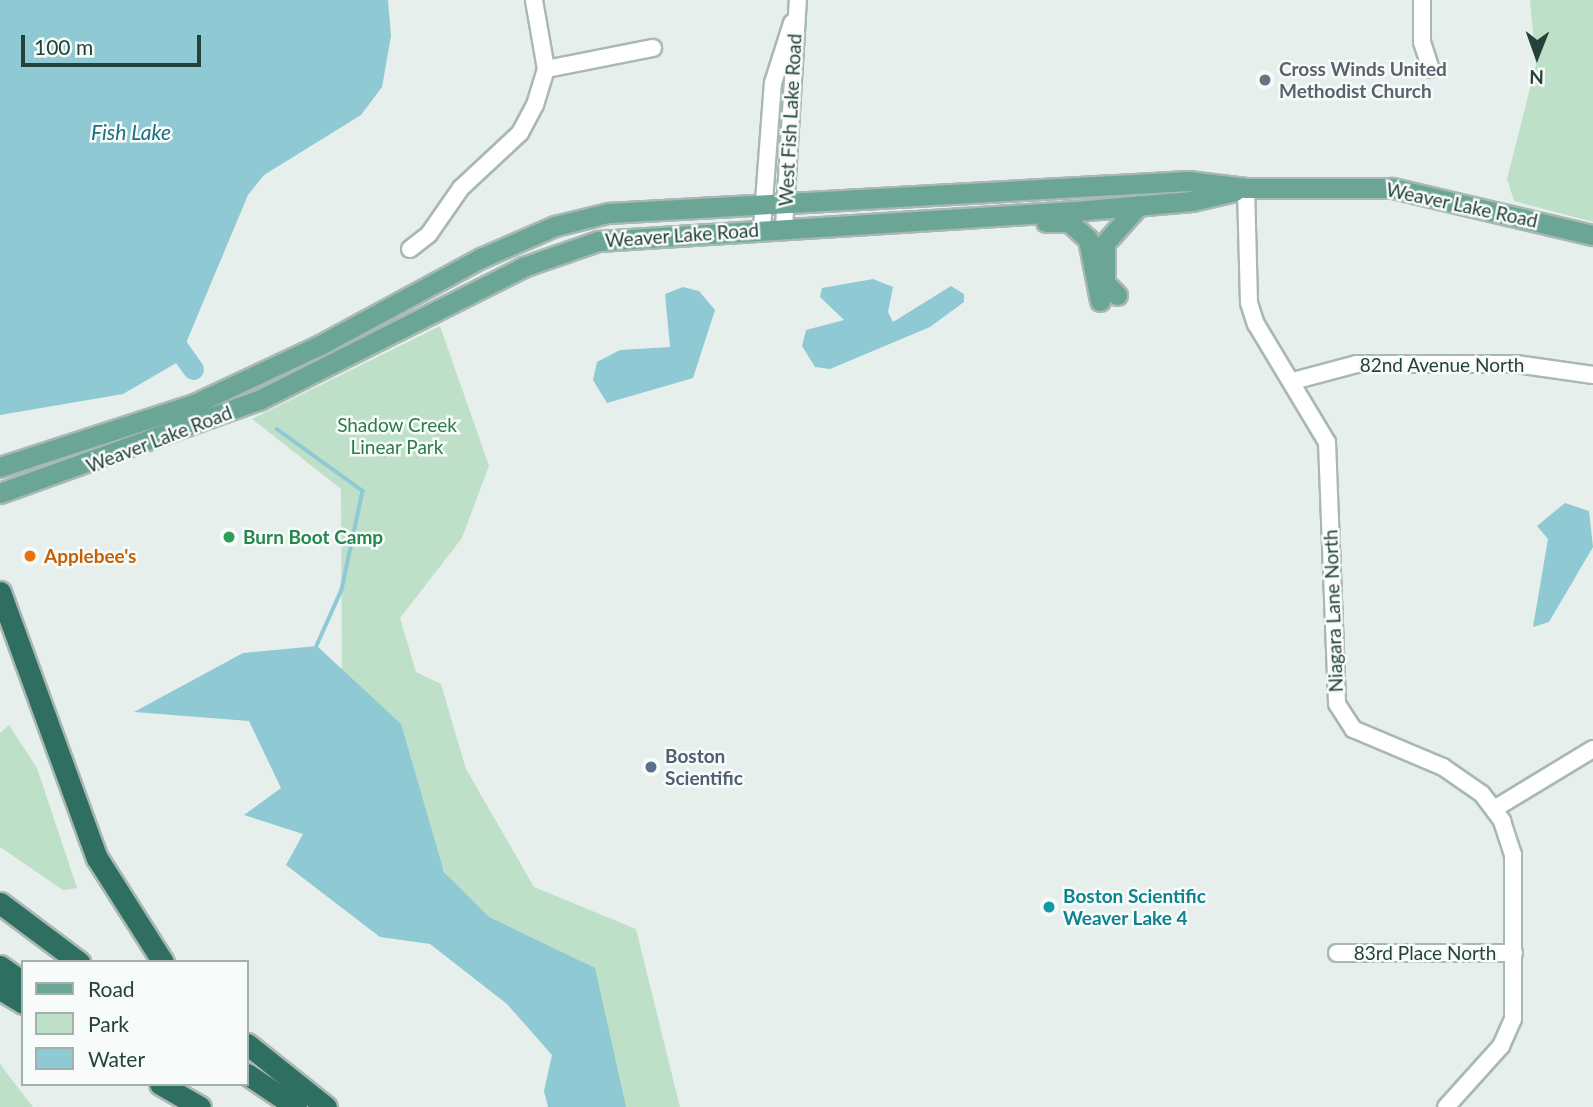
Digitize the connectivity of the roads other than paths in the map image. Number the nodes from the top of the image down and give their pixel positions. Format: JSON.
{"nodes":[{"id":1,"x":534,"y":0,"type":"edge"},
{"id":2,"x":1422,"y":0,"type":"edge"},
{"id":3,"x":797,"y":7,"type":"edge"},
{"id":4,"x":653,"y":48,"type":"dead end"},
{"id":5,"x":546,"y":69,"type":"junction"},
{"id":6,"x":1432,"y":69,"type":"dead end"},
{"id":7,"x":1246,"y":188,"type":"junction"},
{"id":8,"x":787,"y":200,"type":"junction"},
{"id":9,"x":767,"y":201,"type":"junction"},
{"id":10,"x":1139,"y":205,"type":"junction"},
{"id":11,"x":993,"y":215,"type":"junction"},
{"id":12,"x":784,"y":227,"type":"junction"},
{"id":13,"x":762,"y":228,"type":"junction"},
{"id":14,"x":1593,"y":235,"type":"edge"},
{"id":15,"x":410,"y":249,"type":"dead end"},
{"id":16,"x":1593,"y":374,"type":"edge"},
{"id":17,"x":1293,"y":382,"type":"junction"},
{"id":18,"x":0,"y":467,"type":"edge"},
{"id":19,"x":0,"y":493,"type":"edge"},
{"id":20,"x":0,"y":592,"type":"edge"},
{"id":21,"x":1593,"y":749,"type":"edge"},
{"id":22,"x":1494,"y":809,"type":"junction"},
{"id":23,"x":0,"y":903,"type":"edge"},
{"id":24,"x":1337,"y":953,"type":"dead end"},
{"id":25,"x":1514,"y":953,"type":"junction"},
{"id":26,"x":76,"y":960,"type":"edge"},
{"id":27,"x":162,"y":960,"type":"edge"},
{"id":28,"x":0,"y":966,"type":"edge"},
{"id":29,"x":21,"y":981,"type":"edge"},
{"id":30,"x":0,"y":989,"type":"edge"},
{"id":31,"x":21,"y":1002,"type":"edge"},
{"id":32,"x":248,"y":1045,"type":"edge"},
{"id":33,"x":248,"y":1075,"type":"edge"},
{"id":34,"x":163,"y":1086,"type":"edge"},
{"id":35,"x":171,"y":1086,"type":"edge"},
{"id":36,"x":200,"y":1107,"type":"edge"},
{"id":37,"x":296,"y":1107,"type":"edge"},
{"id":38,"x":326,"y":1107,"type":"edge"},
{"id":39,"x":1446,"y":1107,"type":"edge"}],
"edges":[{"from":1,"to":5,"type":"street"},
{"from":2,"to":6,"type":"street"},
{"from":3,"to":8,"type":"street","name":"West Fish Lake Road"},
{"from":3,"to":9,"type":"street","name":"West Fish Lake Road"},
{"from":4,"to":5,"type":"street"},
{"from":5,"to":15,"type":"street"},
{"from":7,"to":8,"type":"main road","name":"Weaver Lake Road"},
{"from":7,"to":10,"type":"main road","name":"Weaver Lake Road"},
{"from":7,"to":14,"type":"main road","name":"Weaver Lake Road"},
{"from":7,"to":17,"type":"street","name":"Niagara Lane North"},
{"from":8,"to":9,"type":"main road","name":"Weaver Lake Road"},
{"from":8,"to":12,"type":"street","name":"West Fish Lake Road"},
{"from":9,"to":13,"type":"street","name":"West Fish Lake Road"},
{"from":9,"to":18,"type":"main road","name":"Weaver Lake Road"},
{"from":10,"to":11,"type":"main road","name":"Weaver Lake Road"},
{"from":10,"to":11,"type":"main road"},
{"from":11,"to":12,"type":"main road","name":"Weaver Lake Road"},
{"from":12,"to":13,"type":"main road","name":"Weaver Lake Road"},
{"from":13,"to":19,"type":"main road","name":"Weaver Lake Road"},
{"from":16,"to":17,"type":"street","name":"82nd Avenue North"},
{"from":17,"to":22,"type":"street","name":"Niagara Lane North"},
{"from":20,"to":27,"type":"highway"},
{"from":21,"to":22,"type":"street"},
{"from":22,"to":25,"type":"street","name":"Niagara Lane North"},
{"from":23,"to":26,"type":"highway"},
{"from":24,"to":25,"type":"street","name":"83rd Place North"},
{"from":25,"to":39,"type":"street","name":"Niagara Lane North"},
{"from":28,"to":29,"type":"highway"},
{"from":30,"to":31,"type":"highway"},
{"from":32,"to":38,"type":"highway"},
{"from":33,"to":37,"type":"highway"},
{"from":34,"to":36,"type":"highway"},
{"from":35,"to":36,"type":"highway"}]}
